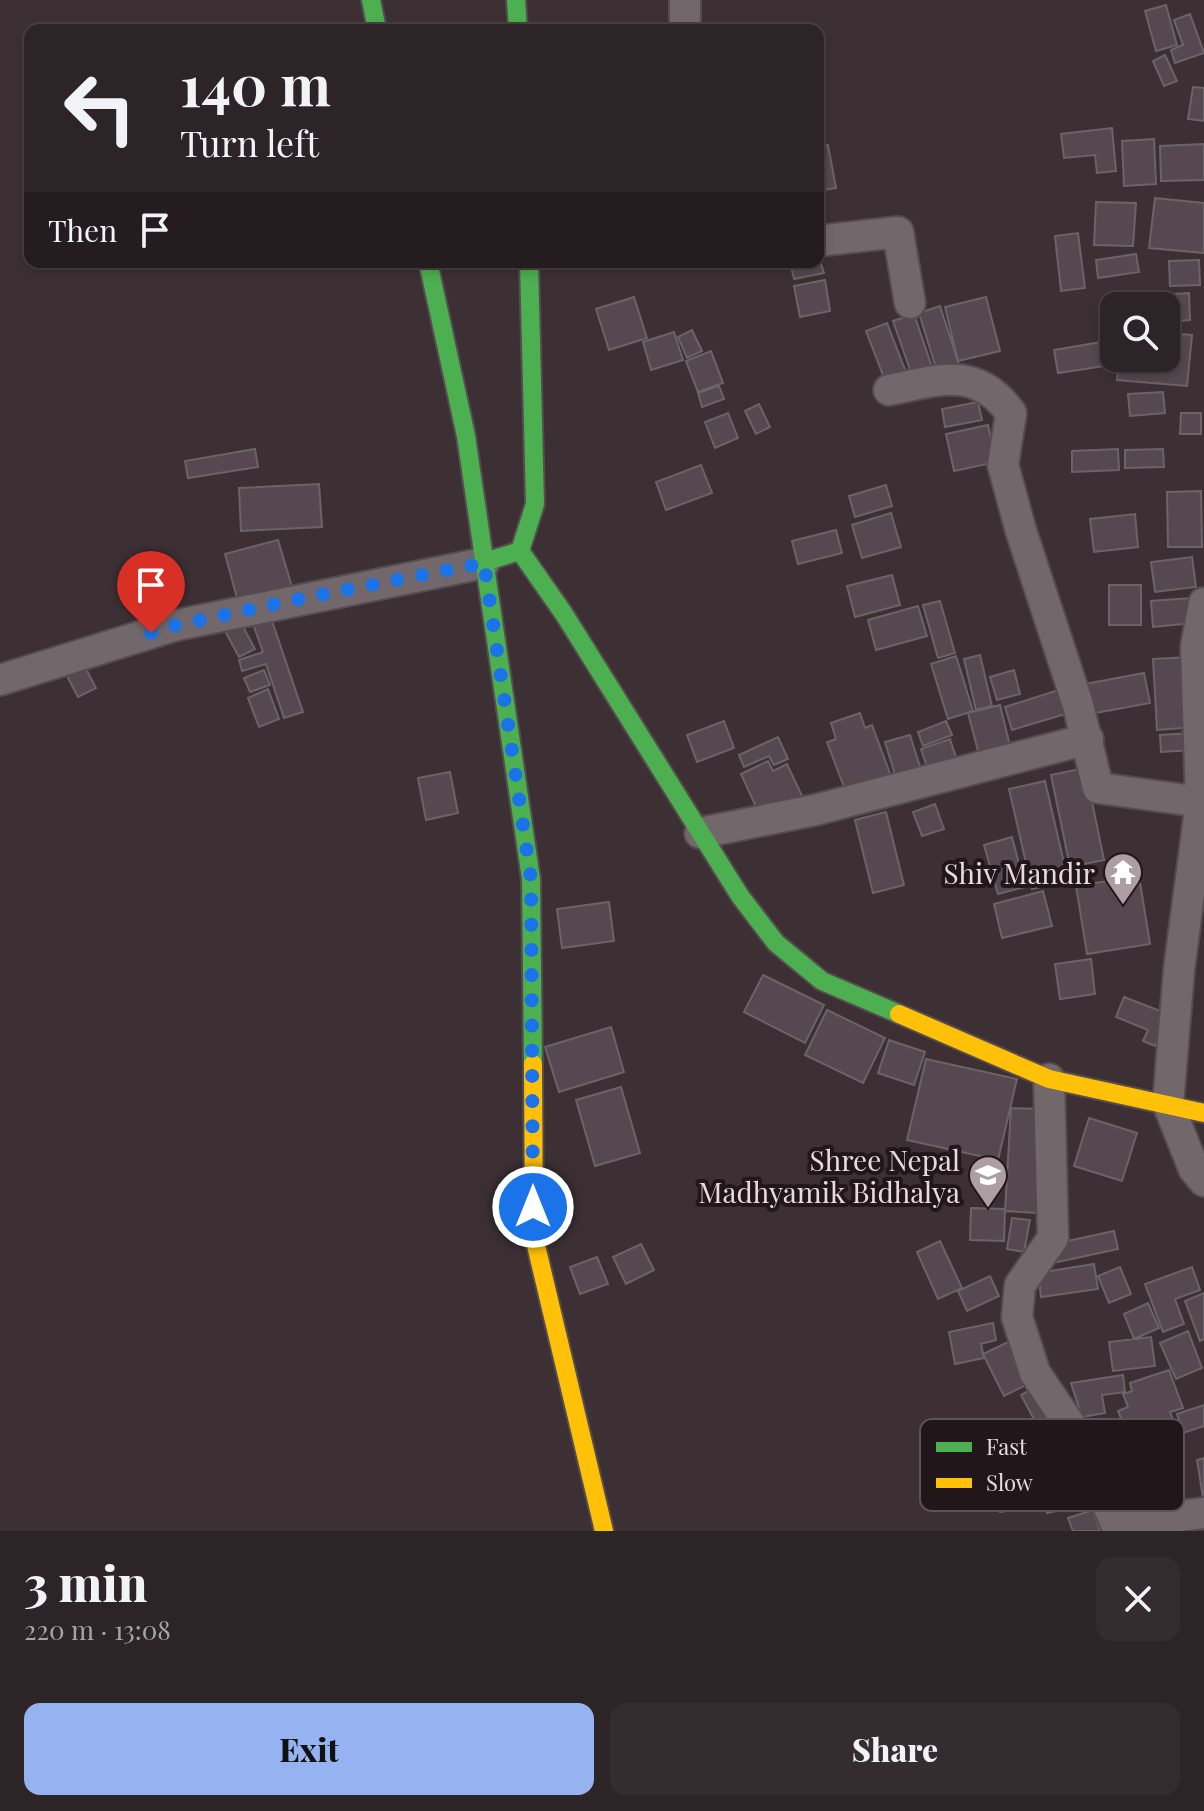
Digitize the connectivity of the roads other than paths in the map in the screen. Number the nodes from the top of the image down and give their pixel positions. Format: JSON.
{"nodes":[{"id":1,"x":371,"y":0,"type":"edge"},
{"id":2,"x":516,"y":0,"type":"edge"},
{"id":3,"x":685,"y":0,"type":"edge"},
{"id":4,"x":376,"y":24,"type":"edge"},
{"id":5,"x":518,"y":24,"type":"edge"},
{"id":6,"x":685,"y":24,"type":"edge"},
{"id":7,"x":824,"y":240,"type":"edge"},
{"id":8,"x":429,"y":268,"type":"edge"},
{"id":9,"x":529,"y":268,"type":"edge"},
{"id":10,"x":910,"y":303,"type":"dead end"},
{"id":11,"x":889,"y":390,"type":"dead end"},
{"id":12,"x":520,"y":551,"type":"junction"},
{"id":13,"x":484,"y":563,"type":"junction"},
{"id":14,"x":1204,"y":603,"type":"edge"},
{"id":15,"x":0,"y":680,"type":"edge"},
{"id":16,"x":1088,"y":739,"type":"junction"},
{"id":17,"x":1201,"y":802,"type":"junction"},
{"id":18,"x":700,"y":833,"type":"junction"},
{"id":19,"x":1049,"y":1079,"type":"junction"},
{"id":20,"x":1168,"y":1104,"type":"junction"},
{"id":21,"x":1204,"y":1113,"type":"edge"},
{"id":22,"x":1204,"y":1181,"type":"edge"},
{"id":23,"x":1066,"y":1419,"type":"edge"},
{"id":24,"x":1204,"y":1513,"type":"edge"},
{"id":25,"x":1118,"y":1527,"type":"edge"},
{"id":26,"x":604,"y":1531,"type":"edge"}],
"edges":[{"from":1,"to":4,"type":"street"},
{"from":2,"to":5,"type":"street"},
{"from":3,"to":6,"type":"street"},
{"from":7,"to":10,"type":"street"},
{"from":8,"to":13,"type":"street"},
{"from":9,"to":12,"type":"street"},
{"from":11,"to":16,"type":"street"},
{"from":12,"to":13,"type":"street"},
{"from":12,"to":18,"type":"street"},
{"from":13,"to":15,"type":"street"},
{"from":13,"to":26,"type":"street"},
{"from":14,"to":17,"type":"street"},
{"from":16,"to":17,"type":"street"},
{"from":16,"to":18,"type":"street"},
{"from":17,"to":20,"type":"street"},
{"from":18,"to":19,"type":"street"},
{"from":19,"to":20,"type":"street"},
{"from":19,"to":23,"type":"street"},
{"from":20,"to":21,"type":"street"},
{"from":20,"to":22,"type":"street"},
{"from":24,"to":25,"type":"street"}]}
